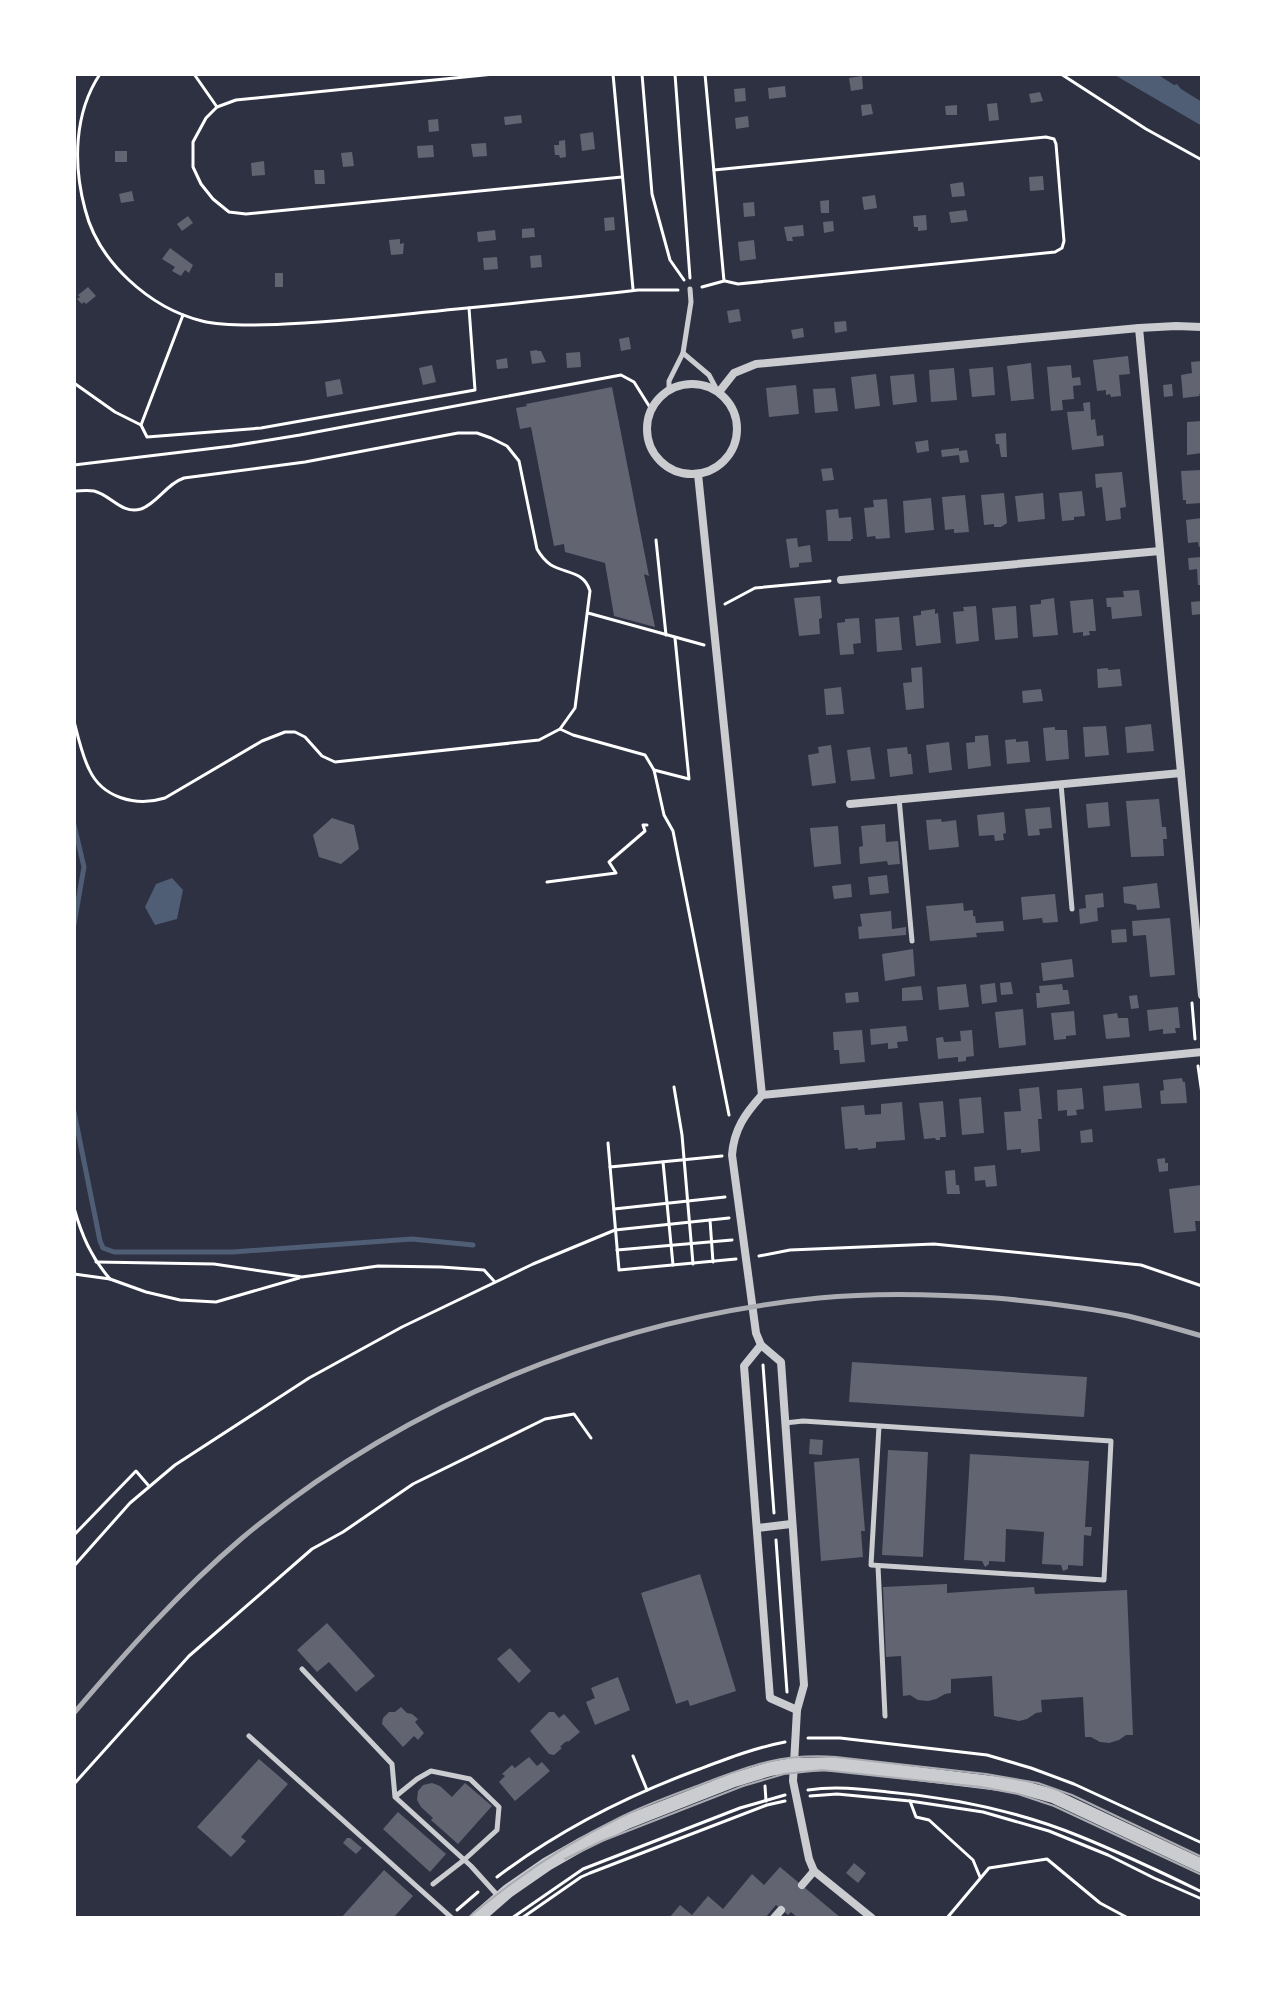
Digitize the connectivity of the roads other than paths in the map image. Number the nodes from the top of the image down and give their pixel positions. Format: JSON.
{"nodes":[{"id":1,"x":690,"y":289,"type":"road end"},
{"id":2,"x":1202,"y":327,"type":"edge"},
{"id":3,"x":1139,"y":328,"type":"junction"},
{"id":4,"x":683,"y":353,"type":"junction"},
{"id":5,"x":669,"y":390,"type":"junction"},
{"id":6,"x":719,"y":392,"type":"junction"},
{"id":7,"x":698,"y":474,"type":"junction"},
{"id":8,"x":1160,"y":551,"type":"junction"},
{"id":9,"x":841,"y":580,"type":"road end"},
{"id":10,"x":1181,"y":773,"type":"junction"},
{"id":11,"x":1060,"y":783,"type":"junction"},
{"id":12,"x":899,"y":798,"type":"junction"},
{"id":13,"x":850,"y":804,"type":"dead end"},
{"id":14,"x":1072,"y":909,"type":"dead end"},
{"id":15,"x":912,"y":941,"type":"dead end"},
{"id":16,"x":1202,"y":995,"type":"edge"},
{"id":17,"x":1199,"y":1052,"type":"edge"},
{"id":18,"x":762,"y":1095,"type":"junction"},
{"id":19,"x":761,"y":1345,"type":"junction"},
{"id":20,"x":785,"y":1423,"type":"junction"},
{"id":21,"x":879,"y":1426,"type":"junction"},
{"id":22,"x":791,"y":1524,"type":"junction"},
{"id":23,"x":757,"y":1528,"type":"junction"},
{"id":24,"x":878,"y":1566,"type":"junction"},
{"id":25,"x":302,"y":1669,"type":"dead end"},
{"id":26,"x":797,"y":1710,"type":"junction"},
{"id":27,"x":885,"y":1716,"type":"dead end"},
{"id":28,"x":249,"y":1736,"type":"dead end"},
{"id":29,"x":793,"y":1765,"type":"junction"},
{"id":30,"x":395,"y":1797,"type":"junction"},
{"id":31,"x":464,"y":1860,"type":"junction"},
{"id":32,"x":1202,"y":1866,"type":"edge"},
{"id":33,"x":814,"y":1871,"type":"junction"},
{"id":34,"x":433,"y":1884,"type":"dead end"},
{"id":35,"x":802,"y":1885,"type":"dead end"},
{"id":36,"x":500,"y":1898,"type":"junction"},
{"id":37,"x":781,"y":1910,"type":"dead end"},
{"id":38,"x":452,"y":1918,"type":"edge"},
{"id":39,"x":477,"y":1918,"type":"edge"},
{"id":40,"x":774,"y":1918,"type":"edge"},
{"id":41,"x":872,"y":1918,"type":"edge"}],
"edges":[{"from":1,"to":4,"type":"lane"},
{"from":2,"to":3,"type":"street"},
{"from":3,"to":6,"type":"street"},
{"from":3,"to":8,"type":"street"},
{"from":4,"to":5,"type":"lane"},
{"from":4,"to":6,"type":"lane"},
{"from":5,"to":6,"type":"street"},
{"from":5,"to":7,"type":"street"},
{"from":6,"to":7,"type":"street"},
{"from":7,"to":18,"type":"street"},
{"from":8,"to":9,"type":"street"},
{"from":8,"to":10,"type":"street"},
{"from":10,"to":11,"type":"street"},
{"from":10,"to":16,"type":"street"},
{"from":11,"to":12,"type":"street"},
{"from":11,"to":14,"type":"lane"},
{"from":12,"to":13,"type":"street"},
{"from":12,"to":15,"type":"lane"},
{"from":17,"to":18,"type":"street"},
{"from":18,"to":19,"type":"street"},
{"from":19,"to":20,"type":"street"},
{"from":19,"to":23,"type":"street"},
{"from":20,"to":21,"type":"lane"},
{"from":20,"to":22,"type":"street"},
{"from":21,"to":24,"type":"lane"},
{"from":21,"to":24,"type":"lane"},
{"from":22,"to":23,"type":"street"},
{"from":22,"to":26,"type":"street"},
{"from":23,"to":26,"type":"street"},
{"from":24,"to":27,"type":"lane"},
{"from":25,"to":30,"type":"lane"},
{"from":26,"to":29,"type":"street"},
{"from":28,"to":38,"type":"lane"},
{"from":29,"to":32,"type":"street"},
{"from":29,"to":33,"type":"street"},
{"from":29,"to":36,"type":"street"},
{"from":30,"to":31,"type":"lane"},
{"from":30,"to":31,"type":"lane"},
{"from":31,"to":34,"type":"lane"},
{"from":31,"to":36,"type":"lane"},
{"from":33,"to":35,"type":"street"},
{"from":33,"to":41,"type":"street"},
{"from":36,"to":39,"type":"street"},
{"from":37,"to":40,"type":"street"}]}
